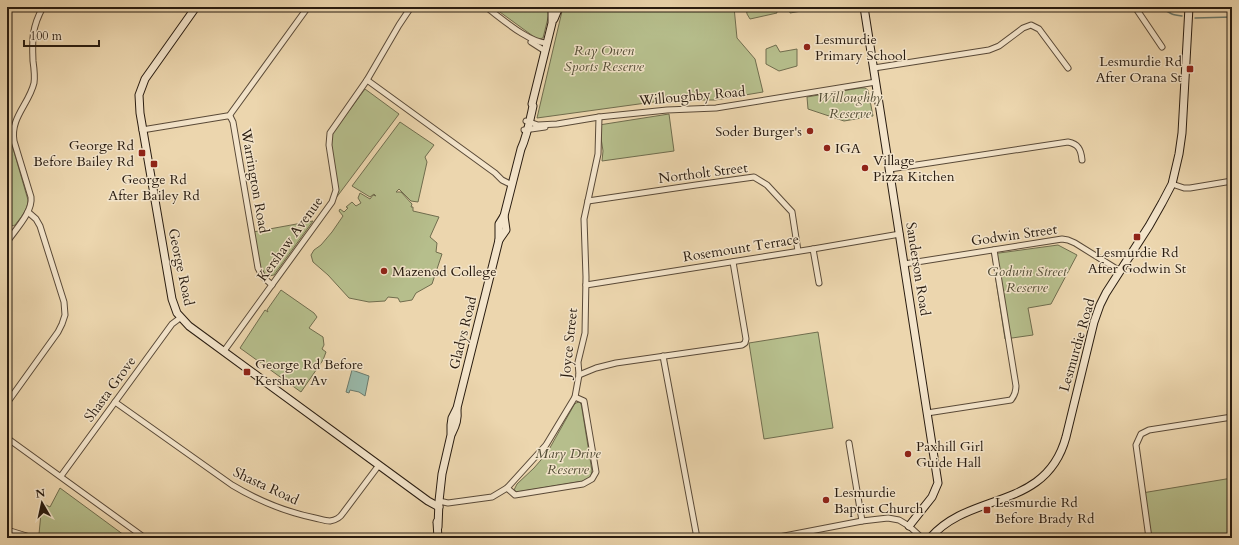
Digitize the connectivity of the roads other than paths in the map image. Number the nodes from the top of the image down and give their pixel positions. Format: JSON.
{"nodes":[{"id":1,"x":43,"y":7,"type":"edge"},
{"id":2,"x":196,"y":7,"type":"edge"},
{"id":3,"x":308,"y":7,"type":"edge"},
{"id":4,"x":411,"y":7,"type":"edge"},
{"id":5,"x":486,"y":7,"type":"edge"},
{"id":6,"x":552,"y":7,"type":"edge"},
{"id":7,"x":559,"y":7,"type":"edge"},
{"id":8,"x":864,"y":7,"type":"edge"},
{"id":9,"x":1135,"y":7,"type":"edge"},
{"id":10,"x":1188,"y":7,"type":"edge"},
{"id":11,"x":552,"y":23,"type":"junction"},
{"id":12,"x":526,"y":36,"type":"junction"},
{"id":13,"x":547,"y":43,"type":"junction"},
{"id":14,"x":1162,"y":47,"type":"dead end"},
{"id":15,"x":545,"y":51,"type":"junction"},
{"id":16,"x":874,"y":68,"type":"junction"},
{"id":17,"x":1068,"y":68,"type":"dead end"},
{"id":18,"x":367,"y":80,"type":"junction"},
{"id":19,"x":876,"y":82,"type":"junction"},
{"id":20,"x":229,"y":116,"type":"junction"},
{"id":21,"x":599,"y":117,"type":"junction"},
{"id":22,"x":527,"y":122,"type":"junction"},
{"id":23,"x":557,"y":124,"type":"junction"},
{"id":24,"x":142,"y":130,"type":"junction"},
{"id":25,"x":525,"y":130,"type":"junction"},
{"id":26,"x":1082,"y":160,"type":"dead end"},
{"id":27,"x":890,"y":169,"type":"junction"},
{"id":28,"x":495,"y":173,"type":"junction"},
{"id":29,"x":514,"y":177,"type":"junction"},
{"id":30,"x":1232,"y":181,"type":"edge"},
{"id":31,"x":1172,"y":184,"type":"junction"},
{"id":32,"x":512,"y":185,"type":"junction"},
{"id":33,"x":588,"y":201,"type":"junction"},
{"id":34,"x":28,"y":212,"type":"junction"},
{"id":35,"x":900,"y":234,"type":"junction"},
{"id":36,"x":7,"y":242,"type":"edge"},
{"id":37,"x":814,"y":249,"type":"junction"},
{"id":38,"x":994,"y":250,"type":"junction"},
{"id":39,"x":798,"y":251,"type":"junction"},
{"id":40,"x":733,"y":262,"type":"junction"},
{"id":41,"x":904,"y":264,"type":"junction"},
{"id":42,"x":1120,"y":271,"type":"junction"},
{"id":43,"x":819,"y":283,"type":"dead end"},
{"id":44,"x":272,"y":285,"type":"junction"},
{"id":45,"x":586,"y":285,"type":"junction"},
{"id":46,"x":180,"y":318,"type":"junction"},
{"id":47,"x":224,"y":351,"type":"junction"},
{"id":48,"x":663,"y":356,"type":"junction"},
{"id":49,"x":579,"y":375,"type":"junction"},
{"id":50,"x":575,"y":397,"type":"junction"},
{"id":51,"x":116,"y":402,"type":"junction"},
{"id":52,"x":7,"y":403,"type":"edge"},
{"id":53,"x":927,"y":413,"type":"junction"},
{"id":54,"x":1232,"y":416,"type":"edge"},
{"id":55,"x":7,"y":438,"type":"edge"},
{"id":56,"x":849,"y":443,"type":"dead end"},
{"id":57,"x":379,"y":464,"type":"junction"},
{"id":58,"x":61,"y":476,"type":"junction"},
{"id":59,"x":507,"y":488,"type":"junction"},
{"id":60,"x":437,"y":503,"type":"junction"},
{"id":61,"x":862,"y":521,"type":"junction"},
{"id":62,"x":909,"y":526,"type":"junction"},
{"id":63,"x":7,"y":530,"type":"edge"},
{"id":64,"x":794,"y":536,"type":"edge"},
{"id":65,"x":33,"y":538,"type":"edge"},
{"id":66,"x":145,"y":538,"type":"edge"},
{"id":67,"x":438,"y":538,"type":"edge"},
{"id":68,"x":697,"y":538,"type":"edge"},
{"id":69,"x":774,"y":538,"type":"edge"},
{"id":70,"x":922,"y":538,"type":"edge"},
{"id":71,"x":930,"y":538,"type":"edge"},
{"id":72,"x":1149,"y":538,"type":"edge"}],
"edges":[{"from":1,"to":34,"type":"street"},
{"from":2,"to":24,"type":"street","name":"George Road"},
{"from":3,"to":20,"type":"street"},
{"from":4,"to":18,"type":"street","name":"Kershaw Avenue"},
{"from":5,"to":12,"type":"street"},
{"from":6,"to":11,"type":"street","name":"Gladys Road"},
{"from":7,"to":11,"type":"street","name":"Gladys Road"},
{"from":8,"to":16,"type":"street","name":"Sanderson Road"},
{"from":9,"to":14,"type":"street"},
{"from":10,"to":31,"type":"street","name":"Lesmurdie Road"},
{"from":11,"to":13,"type":"street","name":"Gladys Road"},
{"from":12,"to":13,"type":"street"},
{"from":12,"to":15,"type":"street"},
{"from":13,"to":15,"type":"street","name":"Gladys Road"},
{"from":15,"to":22,"type":"street","name":"Gladys Road"},
{"from":16,"to":17,"type":"street"},
{"from":16,"to":19,"type":"street","name":"Sanderson Road"},
{"from":18,"to":28,"type":"street"},
{"from":18,"to":44,"type":"street","name":"Kershaw Avenue"},
{"from":19,"to":21,"type":"street","name":"Willoughby Road"},
{"from":19,"to":27,"type":"street","name":"Sanderson Road"},
{"from":20,"to":24,"type":"street","name":"Warrington Road"},
{"from":20,"to":44,"type":"street","name":"Warrington Road"},
{"from":21,"to":23,"type":"street","name":"Willoughby Road"},
{"from":21,"to":33,"type":"street","name":"Joyce Street"},
{"from":22,"to":23,"type":"street","name":"Willoughby Road"},
{"from":22,"to":25,"type":"street","name":"Gladys Road"},
{"from":23,"to":25,"type":"street","name":"Willoughby Road"},
{"from":24,"to":46,"type":"street","name":"George Road"},
{"from":25,"to":29,"type":"street","name":"Gladys Road"},
{"from":26,"to":27,"type":"street"},
{"from":27,"to":35,"type":"street","name":"Sanderson Road"},
{"from":28,"to":29,"type":"street"},
{"from":28,"to":32,"type":"street"},
{"from":29,"to":32,"type":"street","name":"Gladys Road"},
{"from":30,"to":31,"type":"street"},
{"from":31,"to":42,"type":"street","name":"Lesmurdie Road"},
{"from":32,"to":60,"type":"street","name":"Gladys Road"},
{"from":33,"to":39,"type":"street","name":"Northolt Street"},
{"from":33,"to":45,"type":"street","name":"Joyce Street"},
{"from":34,"to":36,"type":"street"},
{"from":34,"to":52,"type":"street"},
{"from":35,"to":37,"type":"street","name":"Rosemount Terrace"},
{"from":35,"to":41,"type":"street","name":"Sanderson Road"},
{"from":37,"to":39,"type":"street","name":"Rosemount Terrace"},
{"from":37,"to":43,"type":"street"},
{"from":38,"to":41,"type":"street","name":"Godwin Street"},
{"from":38,"to":42,"type":"street","name":"Godwin Street"},
{"from":38,"to":53,"type":"street"},
{"from":39,"to":40,"type":"street","name":"Rosemount Terrace"},
{"from":40,"to":45,"type":"street","name":"Rosemount Terrace"},
{"from":40,"to":48,"type":"street"},
{"from":41,"to":53,"type":"street","name":"Sanderson Road"},
{"from":42,"to":71,"type":"street","name":"Lesmurdie Road"},
{"from":44,"to":47,"type":"street","name":"Kershaw Avenue"},
{"from":45,"to":49,"type":"street","name":"Joyce Street"},
{"from":46,"to":47,"type":"street","name":"George Road"},
{"from":46,"to":51,"type":"street","name":"Shasta Grove"},
{"from":47,"to":57,"type":"street","name":"George Road"},
{"from":48,"to":49,"type":"street"},
{"from":48,"to":68,"type":"street"},
{"from":49,"to":50,"type":"street","name":"Joyce Street"},
{"from":50,"to":59,"type":"street","name":"Joyce Street"},
{"from":50,"to":59,"type":"street"},
{"from":51,"to":57,"type":"street","name":"Shasta Road"},
{"from":51,"to":58,"type":"street","name":"Shasta Grove"},
{"from":53,"to":62,"type":"street","name":"Sanderson Road"},
{"from":54,"to":72,"type":"street"},
{"from":55,"to":58,"type":"street"},
{"from":56,"to":61,"type":"street"},
{"from":57,"to":60,"type":"street","name":"George Road"},
{"from":58,"to":66,"type":"street"},
{"from":59,"to":60,"type":"street","name":"Joyce Street"},
{"from":60,"to":67,"type":"street","name":"Gladys Road"},
{"from":61,"to":62,"type":"street"},
{"from":61,"to":64,"type":"street"},
{"from":62,"to":70,"type":"street"},
{"from":63,"to":65,"type":"street"},
{"from":64,"to":69,"type":"street"}]}
